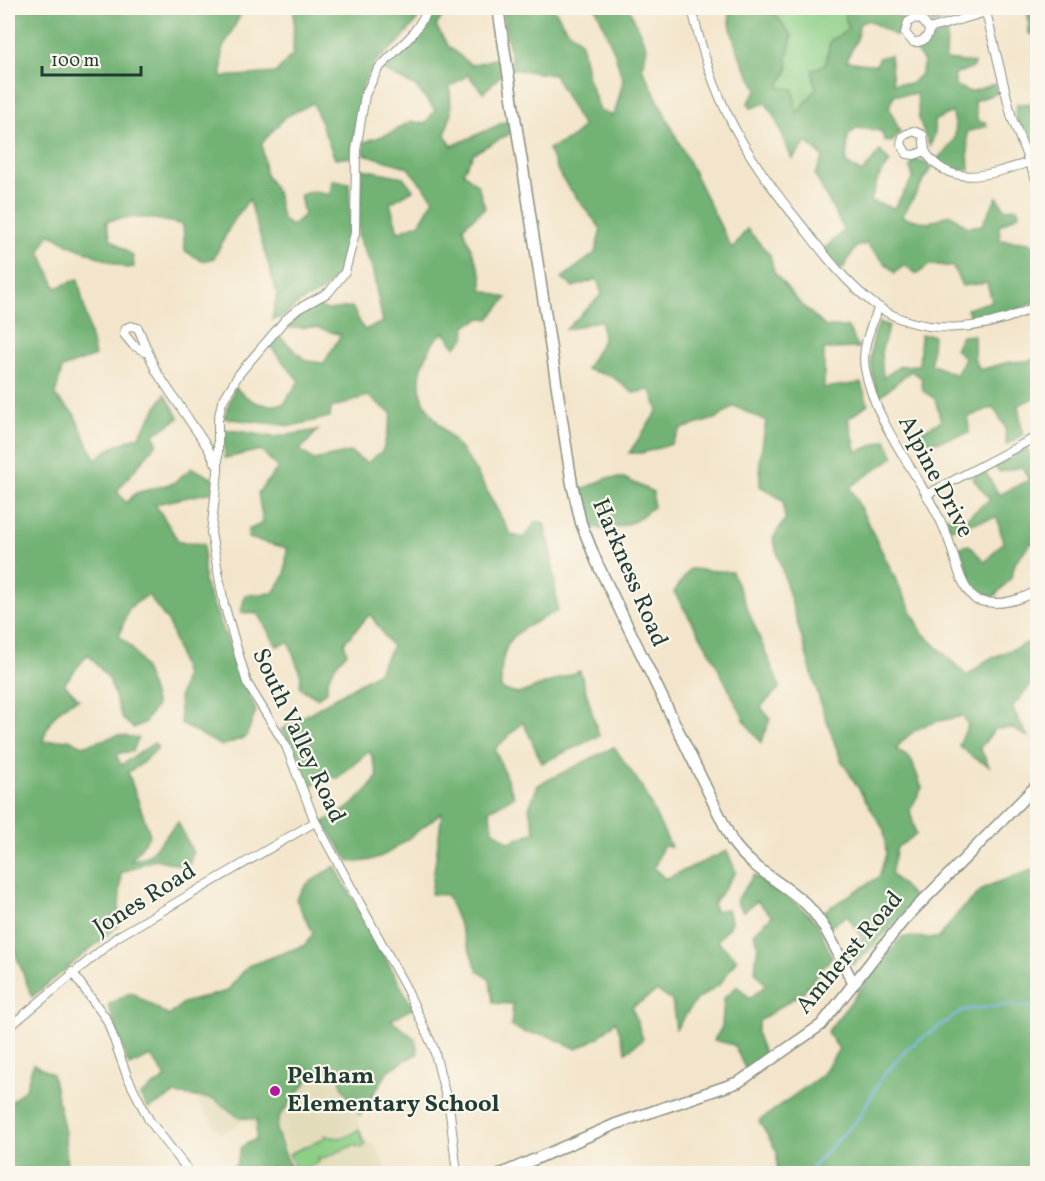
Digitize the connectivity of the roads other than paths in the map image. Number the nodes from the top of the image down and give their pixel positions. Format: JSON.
{"nodes":[{"id":1,"x":430,"y":8,"type":"edge"},
{"id":2,"x":498,"y":8,"type":"edge"},
{"id":3,"x":692,"y":8,"type":"edge"},
{"id":4,"x":985,"y":10,"type":"edge"},
{"id":5,"x":929,"y":29,"type":"dead end"},
{"id":6,"x":925,"y":151,"type":"dead end"},
{"id":7,"x":1028,"y":163,"type":"junction"},
{"id":8,"x":1038,"y":185,"type":"edge"},
{"id":9,"x":1038,"y":305,"type":"edge"},
{"id":10,"x":879,"y":307,"type":"junction"},
{"id":11,"x":147,"y":353,"type":"dead end"},
{"id":12,"x":1038,"y":436,"type":"edge"},
{"id":13,"x":218,"y":471,"type":"junction"},
{"id":14,"x":926,"y":495,"type":"junction"},
{"id":15,"x":1038,"y":590,"type":"edge"},
{"id":16,"x":1038,"y":784,"type":"edge"},
{"id":17,"x":315,"y":822,"type":"junction"},
{"id":18,"x":72,"y":972,"type":"junction"},
{"id":19,"x":854,"y":984,"type":"junction"},
{"id":20,"x":8,"y":1028,"type":"edge"},
{"id":21,"x":191,"y":1173,"type":"edge"},
{"id":22,"x":457,"y":1173,"type":"edge"},
{"id":23,"x":501,"y":1173,"type":"edge"}],
"edges":[{"from":1,"to":13,"type":"street","name":"South Valley Road"},
{"from":2,"to":19,"type":"main road","name":"Harkness Road"},
{"from":3,"to":10,"type":"street"},
{"from":4,"to":5,"type":"street"},
{"from":4,"to":7,"type":"street"},
{"from":6,"to":7,"type":"street"},
{"from":7,"to":8,"type":"street"},
{"from":9,"to":10,"type":"street"},
{"from":10,"to":14,"type":"street","name":"Alpine Drive"},
{"from":11,"to":13,"type":"street"},
{"from":12,"to":14,"type":"street"},
{"from":13,"to":17,"type":"street","name":"South Valley Road"},
{"from":14,"to":15,"type":"street","name":"Alpine Drive"},
{"from":16,"to":19,"type":"main road","name":"Amherst Road"},
{"from":17,"to":18,"type":"street","name":"Jones Road"},
{"from":17,"to":22,"type":"street","name":"South Valley Road"},
{"from":18,"to":20,"type":"street","name":"Jones Road"},
{"from":18,"to":21,"type":"street"},
{"from":19,"to":23,"type":"main road","name":"Amherst Road"}]}
